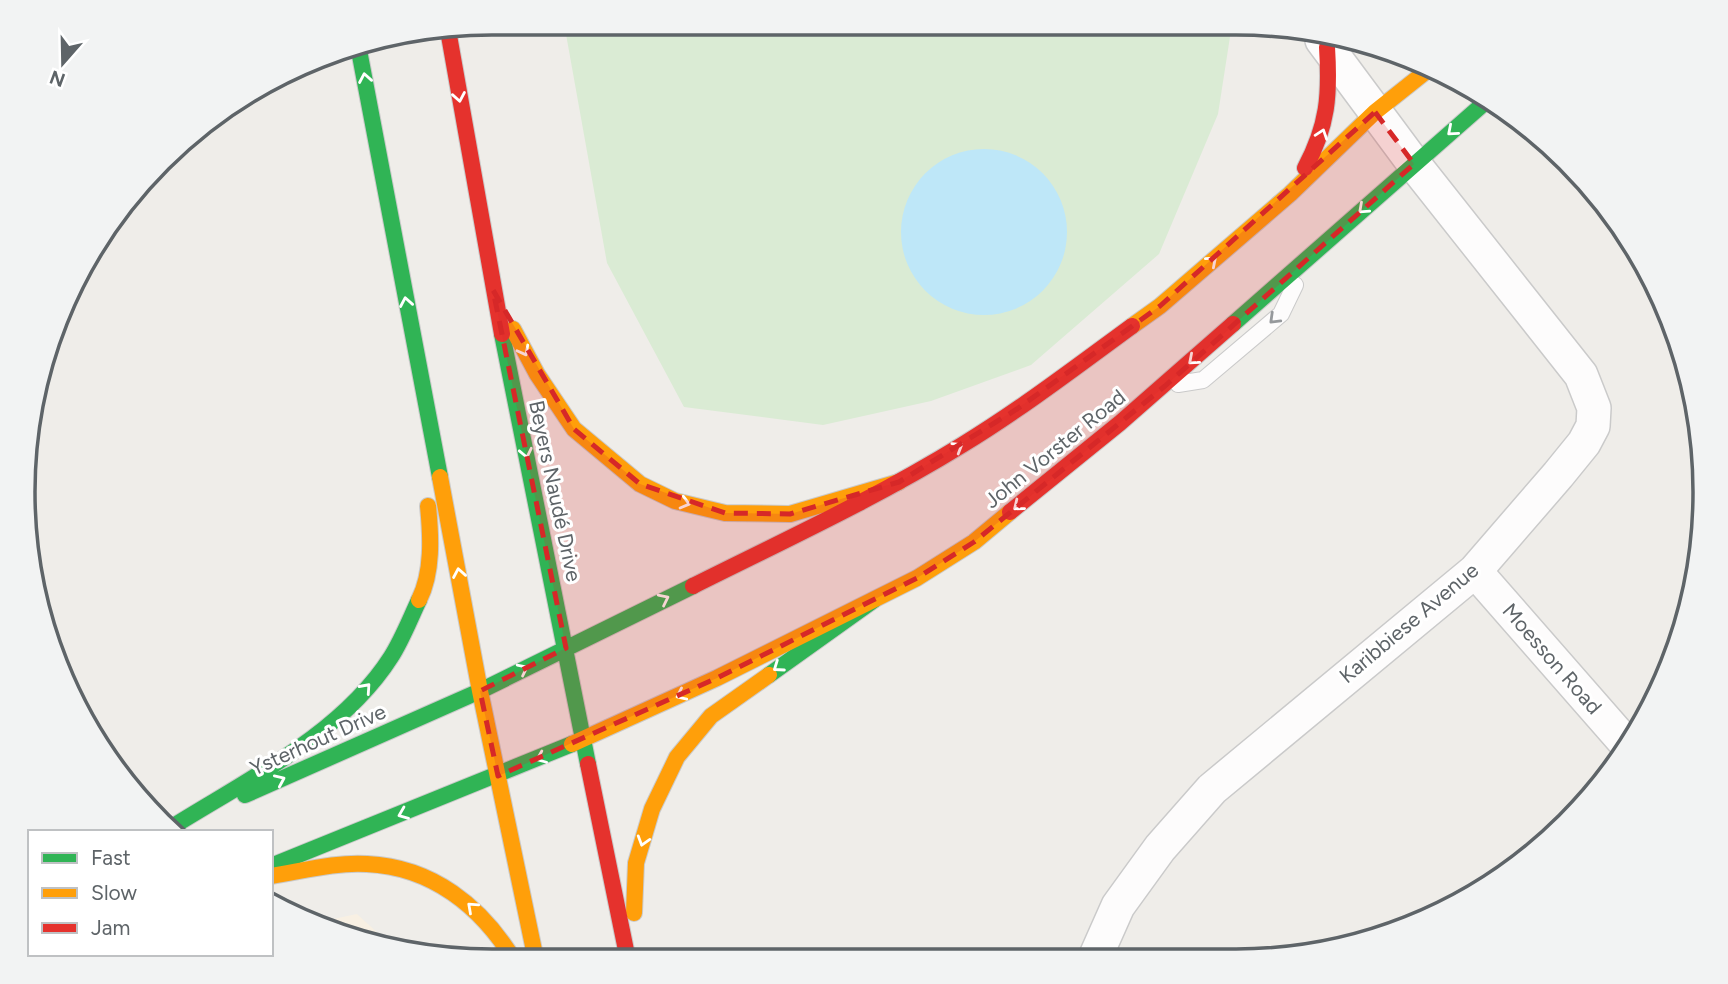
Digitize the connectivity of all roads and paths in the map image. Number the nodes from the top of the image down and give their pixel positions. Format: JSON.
{"nodes":[{"id":1,"x":449,"y":37,"type":"edge"},
{"id":2,"x":1322,"y":44,"type":"edge"},
{"id":3,"x":1324,"y":44,"type":"edge"},
{"id":4,"x":361,"y":55,"type":"edge"},
{"id":5,"x":1422,"y":75,"type":"edge"},
{"id":6,"x":1480,"y":106,"type":"edge"},
{"id":7,"x":1375,"y":112,"type":"junction"},
{"id":8,"x":1414,"y":163,"type":"junction"},
{"id":9,"x":1290,"y":194,"type":"junction"},
{"id":10,"x":1306,"y":260,"type":"junction"},
{"id":11,"x":493,"y":290,"type":"junction"},
{"id":12,"x":414,"y":347,"type":"junction"},
{"id":13,"x":1165,"y":386,"type":"junction"},
{"id":14,"x":899,"y":482,"type":"junction"},
{"id":15,"x":1475,"y":571,"type":"junction"},
{"id":16,"x":874,"y":600,"type":"junction"},
{"id":17,"x":566,"y":648,"type":"junction"},
{"id":18,"x":480,"y":691,"type":"junction"},
{"id":19,"x":1621,"y":738,"type":"edge"},
{"id":20,"x":585,"y":739,"type":"junction"},
{"id":21,"x":498,"y":776,"type":"junction"},
{"id":22,"x":178,"y":823,"type":"edge"},
{"id":23,"x":179,"y":824,"type":"edge"},
{"id":24,"x":273,"y":865,"type":"edge"},
{"id":25,"x":273,"y":876,"type":"edge"},
{"id":26,"x":507,"y":949,"type":"edge"},
{"id":27,"x":534,"y":949,"type":"edge"},
{"id":28,"x":626,"y":949,"type":"edge"},
{"id":29,"x":635,"y":949,"type":"edge"},
{"id":30,"x":1099,"y":949,"type":"edge"}],
"edges":[{"from":1,"to":11,"type":"main road","name":"Beyers Naudé Drive","one_way":true},
{"from":9,"to":2,"type":"main road","one_way":true},
{"from":3,"to":7,"type":"street","name":"Karibbiese Avenue"},
{"from":12,"to":4,"type":"main road","one_way":true},
{"from":5,"to":7,"type":"main road"},
{"from":6,"to":8,"type":"main road","name":"John Vorster Road","one_way":true},
{"from":7,"to":8,"type":"street","name":"Karibbiese Avenue"},
{"from":7,"to":9,"type":"main road"},
{"from":8,"to":10,"type":"main road","name":"John Vorster Road","one_way":true},
{"from":8,"to":15,"type":"street","name":"Karibbiese Avenue"},
{"from":14,"to":9,"type":"main road","one_way":true},
{"from":10,"to":13,"type":"main road","name":"John Vorster Road","one_way":true},
{"from":10,"to":13,"type":"lane","one_way":true},
{"from":11,"to":14,"type":"main road","one_way":true},
{"from":11,"to":17,"type":"main road","name":"Beyers Naudé Drive","one_way":true},
{"from":18,"to":12,"type":"main road","one_way":true},
{"from":22,"to":12,"type":"main road","one_way":true},
{"from":13,"to":16,"type":"main road","name":"John Vorster Road","one_way":true},
{"from":17,"to":14,"type":"main road","one_way":true},
{"from":15,"to":19,"type":"street","name":"Moesson Road"},
{"from":15,"to":30,"type":"street","name":"Karibbiese Avenue"},
{"from":16,"to":20,"type":"main road","name":"John Vorster Road","one_way":true},
{"from":16,"to":29,"type":"main road","one_way":true},
{"from":18,"to":17,"type":"main road","name":"Ysterhout Drive","one_way":true},
{"from":17,"to":20,"type":"main road","name":"Beyers Naudé Drive"},
{"from":18,"to":21,"type":"main road"},
{"from":23,"to":18,"type":"main road","name":"Ysterhout Drive","one_way":true},
{"from":20,"to":21,"type":"main road","name":"John Vorster Road","one_way":true},
{"from":20,"to":28,"type":"main road","name":"Beyers Naudé Drive"},
{"from":21,"to":24,"type":"main road","one_way":true},
{"from":21,"to":27,"type":"main road"},
{"from":26,"to":25,"type":"main road","one_way":true}]}
